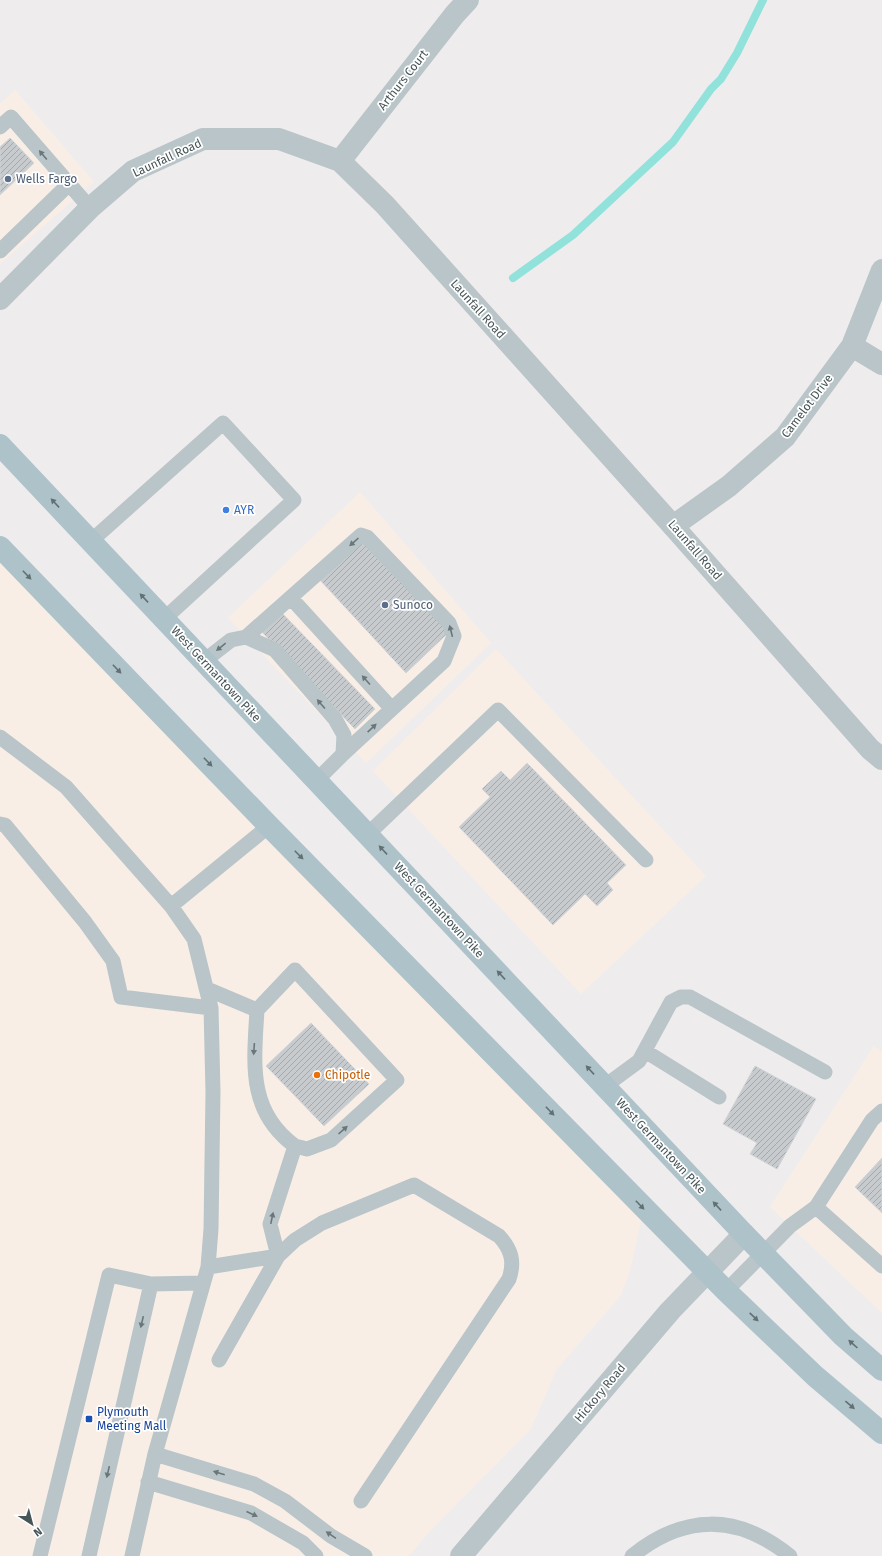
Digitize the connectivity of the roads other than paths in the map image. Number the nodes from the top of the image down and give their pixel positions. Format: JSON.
{"nodes":[{"id":1,"x":468,"y":0,"type":"edge"},
{"id":2,"x":0,"y":127,"type":"edge"},
{"id":3,"x":340,"y":161,"type":"junction"},
{"id":4,"x":68,"y":185,"type":"junction"},
{"id":5,"x":90,"y":208,"type":"junction"},
{"id":6,"x":0,"y":251,"type":"edge"},
{"id":7,"x":882,"y":270,"type":"edge"},
{"id":8,"x":2,"y":292,"type":"edge"},
{"id":9,"x":852,"y":346,"type":"junction"},
{"id":10,"x":882,"y":364,"type":"edge"},
{"id":11,"x":0,"y":445,"type":"edge"},
{"id":12,"x":673,"y":526,"type":"junction"},
{"id":13,"x":91,"y":541,"type":"junction"},
{"id":14,"x":0,"y":547,"type":"edge"},
{"id":15,"x":291,"y":598,"type":"junction"},
{"id":16,"x":164,"y":619,"type":"junction"},
{"id":17,"x":246,"y":637,"type":"junction"},
{"id":18,"x":204,"y":661,"type":"junction"},
{"id":19,"x":392,"y":709,"type":"junction"},
{"id":20,"x":0,"y":737,"type":"edge"},
{"id":21,"x":343,"y":754,"type":"junction"},
{"id":22,"x":882,"y":759,"type":"edge"},
{"id":23,"x":317,"y":780,"type":"junction"},
{"id":24,"x":0,"y":824,"type":"edge"},
{"id":25,"x":269,"y":826,"type":"junction"},
{"id":26,"x":368,"y":834,"type":"junction"},
{"id":27,"x":646,"y":860,"type":"dead end"},
{"id":28,"x":171,"y":906,"type":"junction"},
{"id":29,"x":207,"y":989,"type":"junction"},
{"id":30,"x":211,"y":1008,"type":"junction"},
{"id":31,"x":257,"y":1010,"type":"junction"},
{"id":32,"x":645,"y":1051,"type":"junction"},
{"id":33,"x":825,"y":1072,"type":"dead end"},
{"id":34,"x":605,"y":1086,"type":"junction"},
{"id":35,"x":720,"y":1097,"type":"dead end"},
{"id":36,"x":882,"y":1111,"type":"edge"},
{"id":37,"x":295,"y":1146,"type":"junction"},
{"id":38,"x":816,"y":1207,"type":"junction"},
{"id":39,"x":744,"y":1234,"type":"junction"},
{"id":40,"x":763,"y":1253,"type":"junction"},
{"id":41,"x":278,"y":1256,"type":"junction"},
{"id":42,"x":882,"y":1266,"type":"edge"},
{"id":43,"x":208,"y":1267,"type":"junction"},
{"id":44,"x":707,"y":1271,"type":"junction"},
{"id":45,"x":203,"y":1283,"type":"junction"},
{"id":46,"x":151,"y":1284,"type":"junction"},
{"id":47,"x":726,"y":1290,"type":"junction"},
{"id":48,"x":218,"y":1360,"type":"dead end"},
{"id":49,"x":882,"y":1370,"type":"edge"},
{"id":50,"x":882,"y":1433,"type":"edge"},
{"id":51,"x":155,"y":1454,"type":"junction"},
{"id":52,"x":148,"y":1482,"type":"junction"},
{"id":53,"x":361,"y":1501,"type":"dead end"},
{"id":54,"x":40,"y":1556,"type":"edge"},
{"id":55,"x":89,"y":1556,"type":"edge"},
{"id":56,"x":132,"y":1556,"type":"edge"},
{"id":57,"x":316,"y":1556,"type":"edge"},
{"id":58,"x":365,"y":1556,"type":"edge"},
{"id":59,"x":461,"y":1556,"type":"edge"},
{"id":60,"x":632,"y":1556,"type":"edge"},
{"id":61,"x":790,"y":1556,"type":"edge"}],
"edges":[{"from":1,"to":3,"type":"street","name":"Arthurs Court"},
{"from":4,"to":2,"type":"lane","one_way":true},
{"from":3,"to":5,"type":"street","name":"Launfall Road"},
{"from":3,"to":12,"type":"street","name":"Launfall Road"},
{"from":4,"to":5,"type":"lane"},
{"from":4,"to":6,"type":"lane"},
{"from":5,"to":8,"type":"street","name":"Launfall Road"},
{"from":7,"to":9,"type":"street","name":"Camelot Drive"},
{"from":9,"to":10,"type":"street"},
{"from":9,"to":12,"type":"street","name":"Camelot Drive"},
{"from":13,"to":11,"type":"main road","name":"West Germantown Pike","one_way":true},
{"from":12,"to":22,"type":"street","name":"Launfall Road"},
{"from":16,"to":13,"type":"main road","name":"West Germantown Pike","one_way":true},
{"from":13,"to":16,"type":"lane"},
{"from":14,"to":25,"type":"main road","one_way":true},
{"from":15,"to":17,"type":"lane"},
{"from":19,"to":15,"type":"lane","one_way":true},
{"from":19,"to":15,"type":"lane","one_way":true},
{"from":16,"to":18,"type":"main road","name":"West Germantown Pike"},
{"from":17,"to":18,"type":"lane","one_way":true},
{"from":21,"to":17,"type":"lane","one_way":true},
{"from":18,"to":23,"type":"main road","name":"West Germantown Pike"},
{"from":21,"to":19,"type":"lane","one_way":true},
{"from":20,"to":28,"type":"lane"},
{"from":21,"to":23,"type":"lane"},
{"from":23,"to":26,"type":"main road","name":"West Germantown Pike"},
{"from":24,"to":30,"type":"lane"},
{"from":25,"to":28,"type":"lane"},
{"from":25,"to":44,"type":"main road","one_way":true},
{"from":26,"to":27,"type":"lane"},
{"from":34,"to":26,"type":"main road","name":"West Germantown Pike","one_way":true},
{"from":28,"to":29,"type":"lane"},
{"from":29,"to":30,"type":"lane"},
{"from":29,"to":31,"type":"lane"},
{"from":30,"to":43,"type":"lane"},
{"from":31,"to":37,"type":"lane","one_way":true},
{"from":37,"to":31,"type":"lane","one_way":true},
{"from":32,"to":33,"type":"lane"},
{"from":32,"to":34,"type":"lane"},
{"from":32,"to":35,"type":"lane"},
{"from":39,"to":34,"type":"main road","name":"West Germantown Pike","one_way":true},
{"from":36,"to":38,"type":"lane"},
{"from":41,"to":37,"type":"lane","one_way":true},
{"from":38,"to":40,"type":"lane"},
{"from":38,"to":42,"type":"lane"},
{"from":39,"to":40,"type":"main road","name":"West Germantown Pike"},
{"from":39,"to":44,"type":"street","name":"Hickory Road"},
{"from":40,"to":47,"type":"lane"},
{"from":49,"to":40,"type":"main road","name":"West Germantown Pike","one_way":true},
{"from":41,"to":43,"type":"lane"},
{"from":41,"to":48,"type":"lane"},
{"from":41,"to":53,"type":"lane"},
{"from":43,"to":45,"type":"lane"},
{"from":44,"to":47,"type":"main road"},
{"from":44,"to":59,"type":"street","name":"Hickory Road"},
{"from":45,"to":46,"type":"lane"},
{"from":45,"to":51,"type":"lane"},
{"from":46,"to":54,"type":"lane"},
{"from":46,"to":55,"type":"lane","one_way":true},
{"from":47,"to":50,"type":"main road","one_way":true},
{"from":51,"to":52,"type":"lane"},
{"from":58,"to":51,"type":"lane","one_way":true},
{"from":52,"to":56,"type":"lane"},
{"from":52,"to":57,"type":"lane","one_way":true},
{"from":60,"to":61,"type":"lane"}]}
